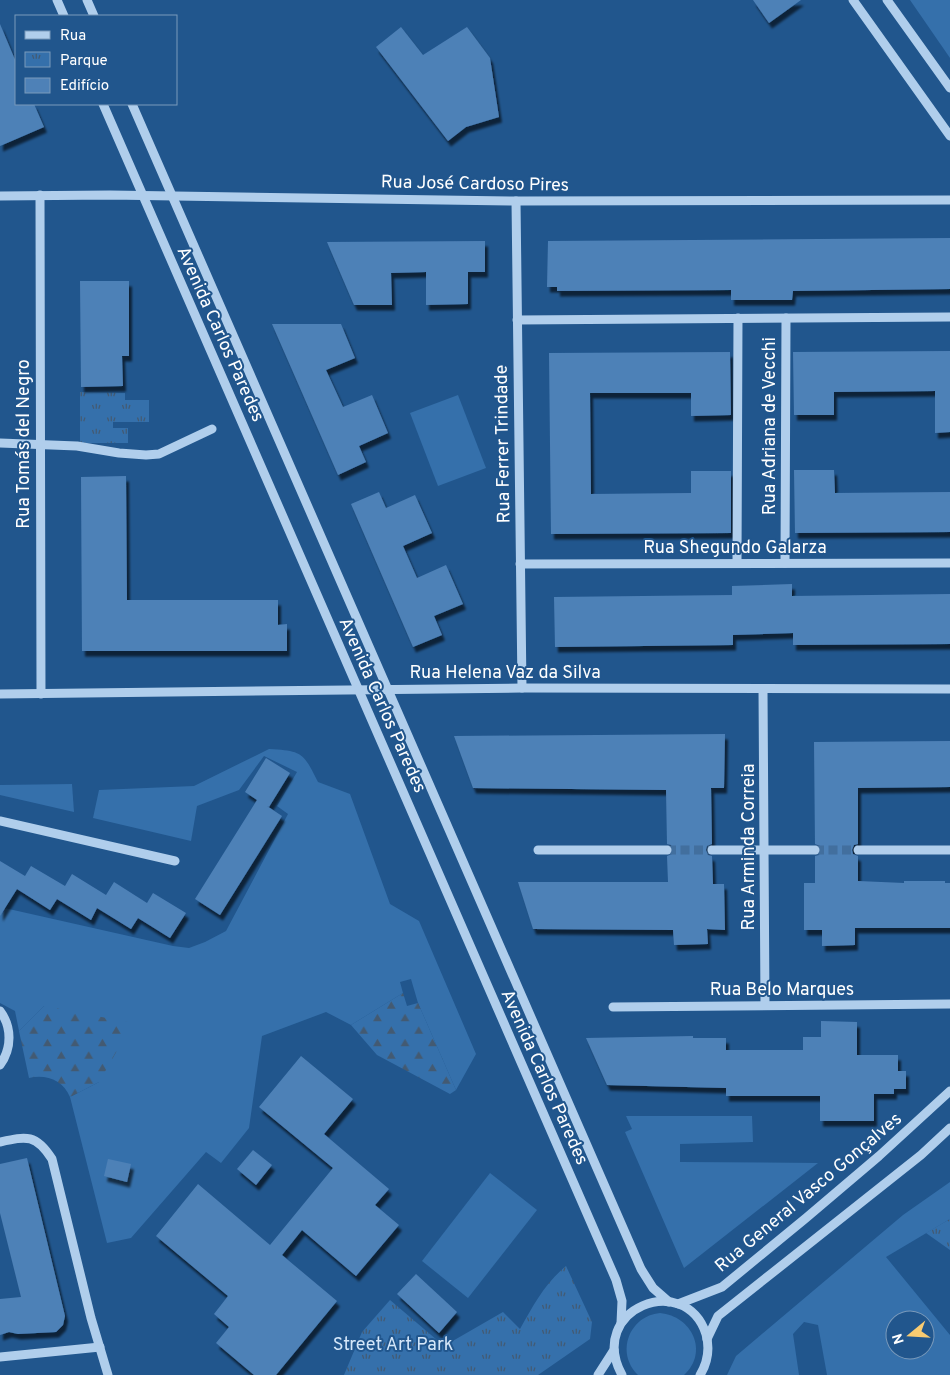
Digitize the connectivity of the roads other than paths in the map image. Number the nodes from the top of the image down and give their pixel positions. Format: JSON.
{"nodes":[{"id":1,"x":57,"y":0,"type":"edge"},
{"id":2,"x":87,"y":0,"type":"edge"},
{"id":3,"x":853,"y":0,"type":"edge"},
{"id":4,"x":887,"y":0,"type":"edge"},
{"id":5,"x":64,"y":15,"type":"edge"},
{"id":6,"x":94,"y":15,"type":"edge"},
{"id":7,"x":950,"y":88,"type":"edge"},
{"id":8,"x":103,"y":105,"type":"edge"},
{"id":9,"x":132,"y":105,"type":"edge"},
{"id":10,"x":950,"y":136,"type":"edge"},
{"id":11,"x":40,"y":195,"type":"junction"},
{"id":12,"x":142,"y":195,"type":"junction"},
{"id":13,"x":0,"y":196,"type":"edge"},
{"id":14,"x":172,"y":196,"type":"junction"},
{"id":15,"x":516,"y":200,"type":"junction"},
{"id":16,"x":950,"y":200,"type":"edge"},
{"id":17,"x":950,"y":317,"type":"edge"},
{"id":18,"x":738,"y":318,"type":"junction"},
{"id":19,"x":786,"y":318,"type":"junction"},
{"id":20,"x":517,"y":320,"type":"junction"},
{"id":21,"x":212,"y":429,"type":"dead end"},
{"id":22,"x":0,"y":443,"type":"edge"},
{"id":23,"x":39,"y":444,"type":"junction"},
{"id":24,"x":737,"y":563,"type":"junction"},
{"id":25,"x":785,"y":563,"type":"junction"},
{"id":26,"x":950,"y":563,"type":"edge"},
{"id":27,"x":520,"y":564,"type":"junction"},
{"id":28,"x":522,"y":688,"type":"junction"},
{"id":29,"x":388,"y":689,"type":"junction"},
{"id":30,"x":764,"y":689,"type":"junction"},
{"id":31,"x":950,"y":689,"type":"edge"},
{"id":32,"x":358,"y":690,"type":"junction"},
{"id":33,"x":0,"y":694,"type":"edge"},
{"id":34,"x":41,"y":694,"type":"junction"},
{"id":35,"x":0,"y":821,"type":"edge"},
{"id":36,"x":538,"y":850,"type":"dead end"},
{"id":37,"x":667,"y":850,"type":"tunnel mouth"},
{"id":38,"x":712,"y":850,"type":"tunnel mouth"},
{"id":39,"x":765,"y":850,"type":"junction"},
{"id":40,"x":816,"y":850,"type":"tunnel mouth"},
{"id":41,"x":858,"y":850,"type":"tunnel mouth"},
{"id":42,"x":950,"y":850,"type":"edge"},
{"id":43,"x":175,"y":861,"type":"dead end"},
{"id":44,"x":950,"y":1004,"type":"edge"},
{"id":45,"x":765,"y":1005,"type":"junction"},
{"id":46,"x":613,"y":1007,"type":"dead end"},
{"id":47,"x":0,"y":1011,"type":"edge"},
{"id":48,"x":0,"y":1064,"type":"edge"},
{"id":49,"x":950,"y":1091,"type":"edge"},
{"id":50,"x":950,"y":1128,"type":"edge"},
{"id":51,"x":0,"y":1142,"type":"edge"},
{"id":52,"x":674,"y":1303,"type":"junction"},
{"id":53,"x":621,"y":1323,"type":"junction"},
{"id":54,"x":707,"y":1339,"type":"junction"},
{"id":55,"x":100,"y":1347,"type":"junction"},
{"id":56,"x":614,"y":1350,"type":"junction"},
{"id":57,"x":0,"y":1357,"type":"edge"},
{"id":58,"x":108,"y":1375,"type":"edge"},
{"id":59,"x":598,"y":1375,"type":"edge"},
{"id":60,"x":622,"y":1375,"type":"edge"},
{"id":61,"x":700,"y":1375,"type":"edge"}],
"edges":[{"from":1,"to":5,"type":"street"},
{"from":2,"to":6,"type":"street"},
{"from":3,"to":10,"type":"street"},
{"from":4,"to":7,"type":"street"},
{"from":8,"to":12,"type":"street","name":"Avenida Carlos Paredes"},
{"from":9,"to":14,"type":"street","name":"Avenida Carlos Paredes"},
{"from":11,"to":12,"type":"street","name":"Rua José Cardoso Pires"},
{"from":11,"to":13,"type":"street","name":"Rua José Cardoso Pires"},
{"from":11,"to":23,"type":"street","name":"Rua Tomás del Negro"},
{"from":12,"to":14,"type":"street","name":"Rua José Cardoso Pires"},
{"from":12,"to":32,"type":"street","name":"Avenida Carlos Paredes"},
{"from":14,"to":15,"type":"street","name":"Rua José Cardoso Pires"},
{"from":14,"to":29,"type":"street","name":"Avenida Carlos Paredes"},
{"from":15,"to":16,"type":"street","name":"Rua José Cardoso Pires"},
{"from":15,"to":20,"type":"street","name":"Rua Ferrer Trindade"},
{"from":17,"to":19,"type":"street","name":"Rua Adriana de Vecchi"},
{"from":18,"to":19,"type":"street","name":"Rua Adriana de Vecchi"},
{"from":18,"to":20,"type":"street","name":"Rua Adriana de Vecchi"},
{"from":18,"to":24,"type":"street","name":"Rua Adriana de Vecchi"},
{"from":19,"to":25,"type":"street","name":"Rua Adriana de Vecchi"},
{"from":20,"to":27,"type":"street","name":"Rua Ferrer Trindade"},
{"from":21,"to":23,"type":"street"},
{"from":22,"to":23,"type":"street"},
{"from":23,"to":34,"type":"street","name":"Rua Tomás del Negro"},
{"from":24,"to":25,"type":"street","name":"Rua Shegundo Galarza"},
{"from":24,"to":27,"type":"street","name":"Rua Shegundo Galarza"},
{"from":25,"to":26,"type":"street","name":"Rua Shegundo Galarza"},
{"from":27,"to":28,"type":"street","name":"Rua Ferrer Trindade"},
{"from":28,"to":29,"type":"street","name":"Rua Helena Vaz da Silva"},
{"from":28,"to":30,"type":"street","name":"Rua Helena Vaz da Silva"},
{"from":29,"to":32,"type":"street","name":"Rua Helena Vaz da Silva"},
{"from":29,"to":52,"type":"street","name":"Avenida Carlos Paredes"},
{"from":30,"to":31,"type":"street","name":"Rua Helena Vaz da Silva"},
{"from":30,"to":39,"type":"street","name":"Rua Arminda Correia"},
{"from":32,"to":34,"type":"street","name":"Rua Helena Vaz da Silva"},
{"from":32,"to":53,"type":"street","name":"Avenida Carlos Paredes"},
{"from":33,"to":34,"type":"street","name":"Rua Helena Vaz da Silva"},
{"from":35,"to":43,"type":"street"},
{"from":36,"to":37,"type":"street"},
{"from":38,"to":39,"type":"street"},
{"from":39,"to":40,"type":"street"},
{"from":39,"to":45,"type":"street","name":"Rua Arminda Correia"},
{"from":41,"to":42,"type":"street"},
{"from":44,"to":45,"type":"street","name":"Rua Belo Marques"},
{"from":45,"to":46,"type":"street","name":"Rua Belo Marques"},
{"from":47,"to":48,"type":"street"},
{"from":49,"to":52,"type":"street","name":"Rua General Vasco Gonçalves"},
{"from":50,"to":54,"type":"street"},
{"from":51,"to":55,"type":"street"},
{"from":52,"to":53,"type":"street","name":"Rua General Vasco Gonçalves"},
{"from":52,"to":54,"type":"street","name":"Avenida Carlos Paredes"},
{"from":53,"to":56,"type":"street","name":"Avenida Carlos Paredes"},
{"from":54,"to":61,"type":"street"},
{"from":55,"to":57,"type":"street"},
{"from":55,"to":58,"type":"street"},
{"from":56,"to":59,"type":"street"},
{"from":56,"to":60,"type":"street"}]}
